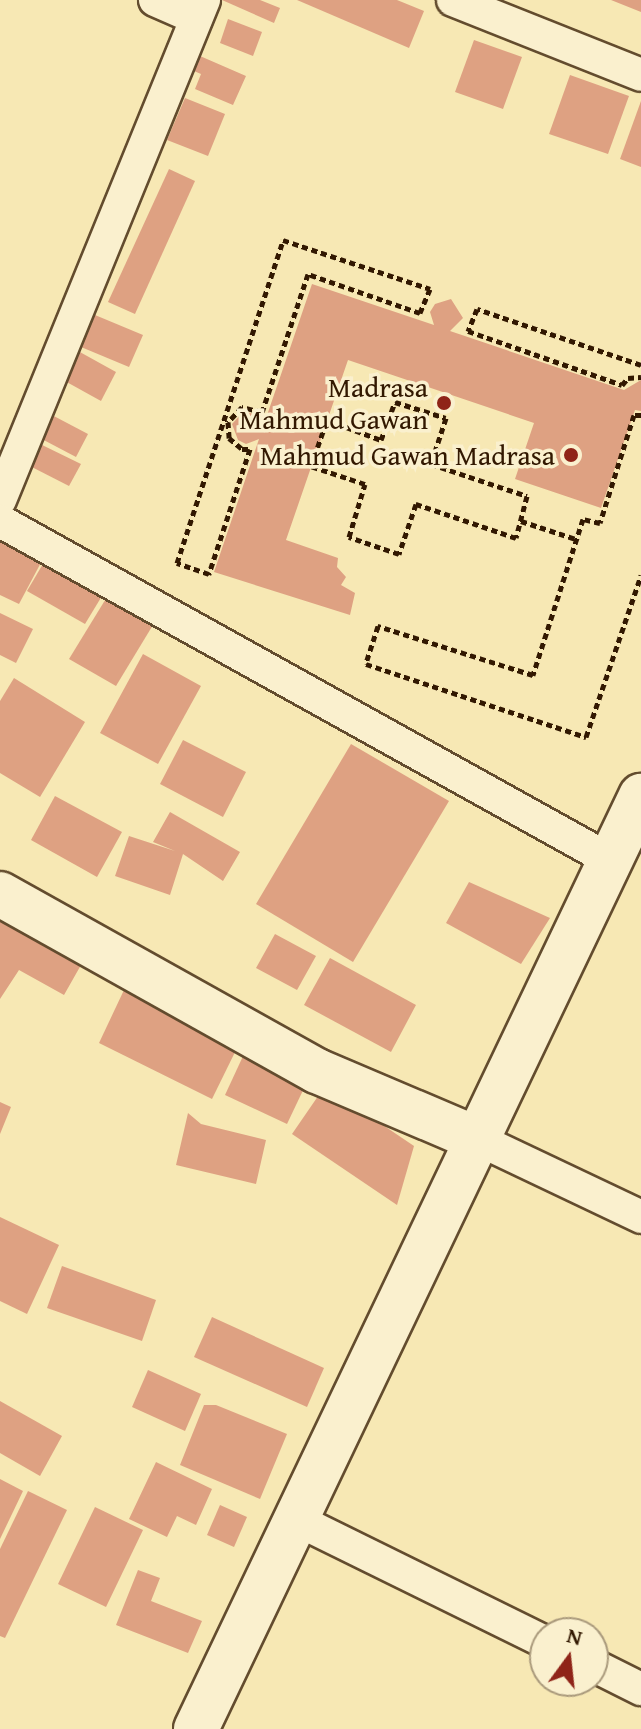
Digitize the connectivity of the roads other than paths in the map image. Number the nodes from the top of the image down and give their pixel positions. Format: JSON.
{"nodes":[{"id":1,"x":155,"y":0,"type":"edge"},
{"id":2,"x":453,"y":0,"type":"edge"},
{"id":3,"x":200,"y":9,"type":"edge"},
{"id":4,"x":641,"y":75,"type":"edge"},
{"id":5,"x":0,"y":500,"type":"edge"},
{"id":6,"x":0,"y":521,"type":"edge"},
{"id":7,"x":641,"y":796,"type":"edge"},
{"id":8,"x":610,"y":860,"type":"junction"},
{"id":9,"x":0,"y":894,"type":"edge"},
{"id":10,"x":475,"y":1138,"type":"junction"},
{"id":11,"x":641,"y":1217,"type":"edge"},
{"id":12,"x":295,"y":1519,"type":"junction"},
{"id":13,"x":529,"y":1634,"type":"edge"},
{"id":14,"x":609,"y":1673,"type":"edge"},
{"id":15,"x":641,"y":1689,"type":"edge"},
{"id":16,"x":201,"y":1727,"type":"edge"}],
"edges":[{"from":1,"to":3,"type":"street"},
{"from":2,"to":4,"type":"street"},
{"from":3,"to":5,"type":"street"},
{"from":6,"to":8,"type":"street"},
{"from":7,"to":8,"type":"street"},
{"from":8,"to":10,"type":"street"},
{"from":9,"to":10,"type":"street"},
{"from":10,"to":11,"type":"street"},
{"from":10,"to":12,"type":"street"},
{"from":12,"to":13,"type":"street"},
{"from":12,"to":16,"type":"street"},
{"from":14,"to":15,"type":"street"}]}
